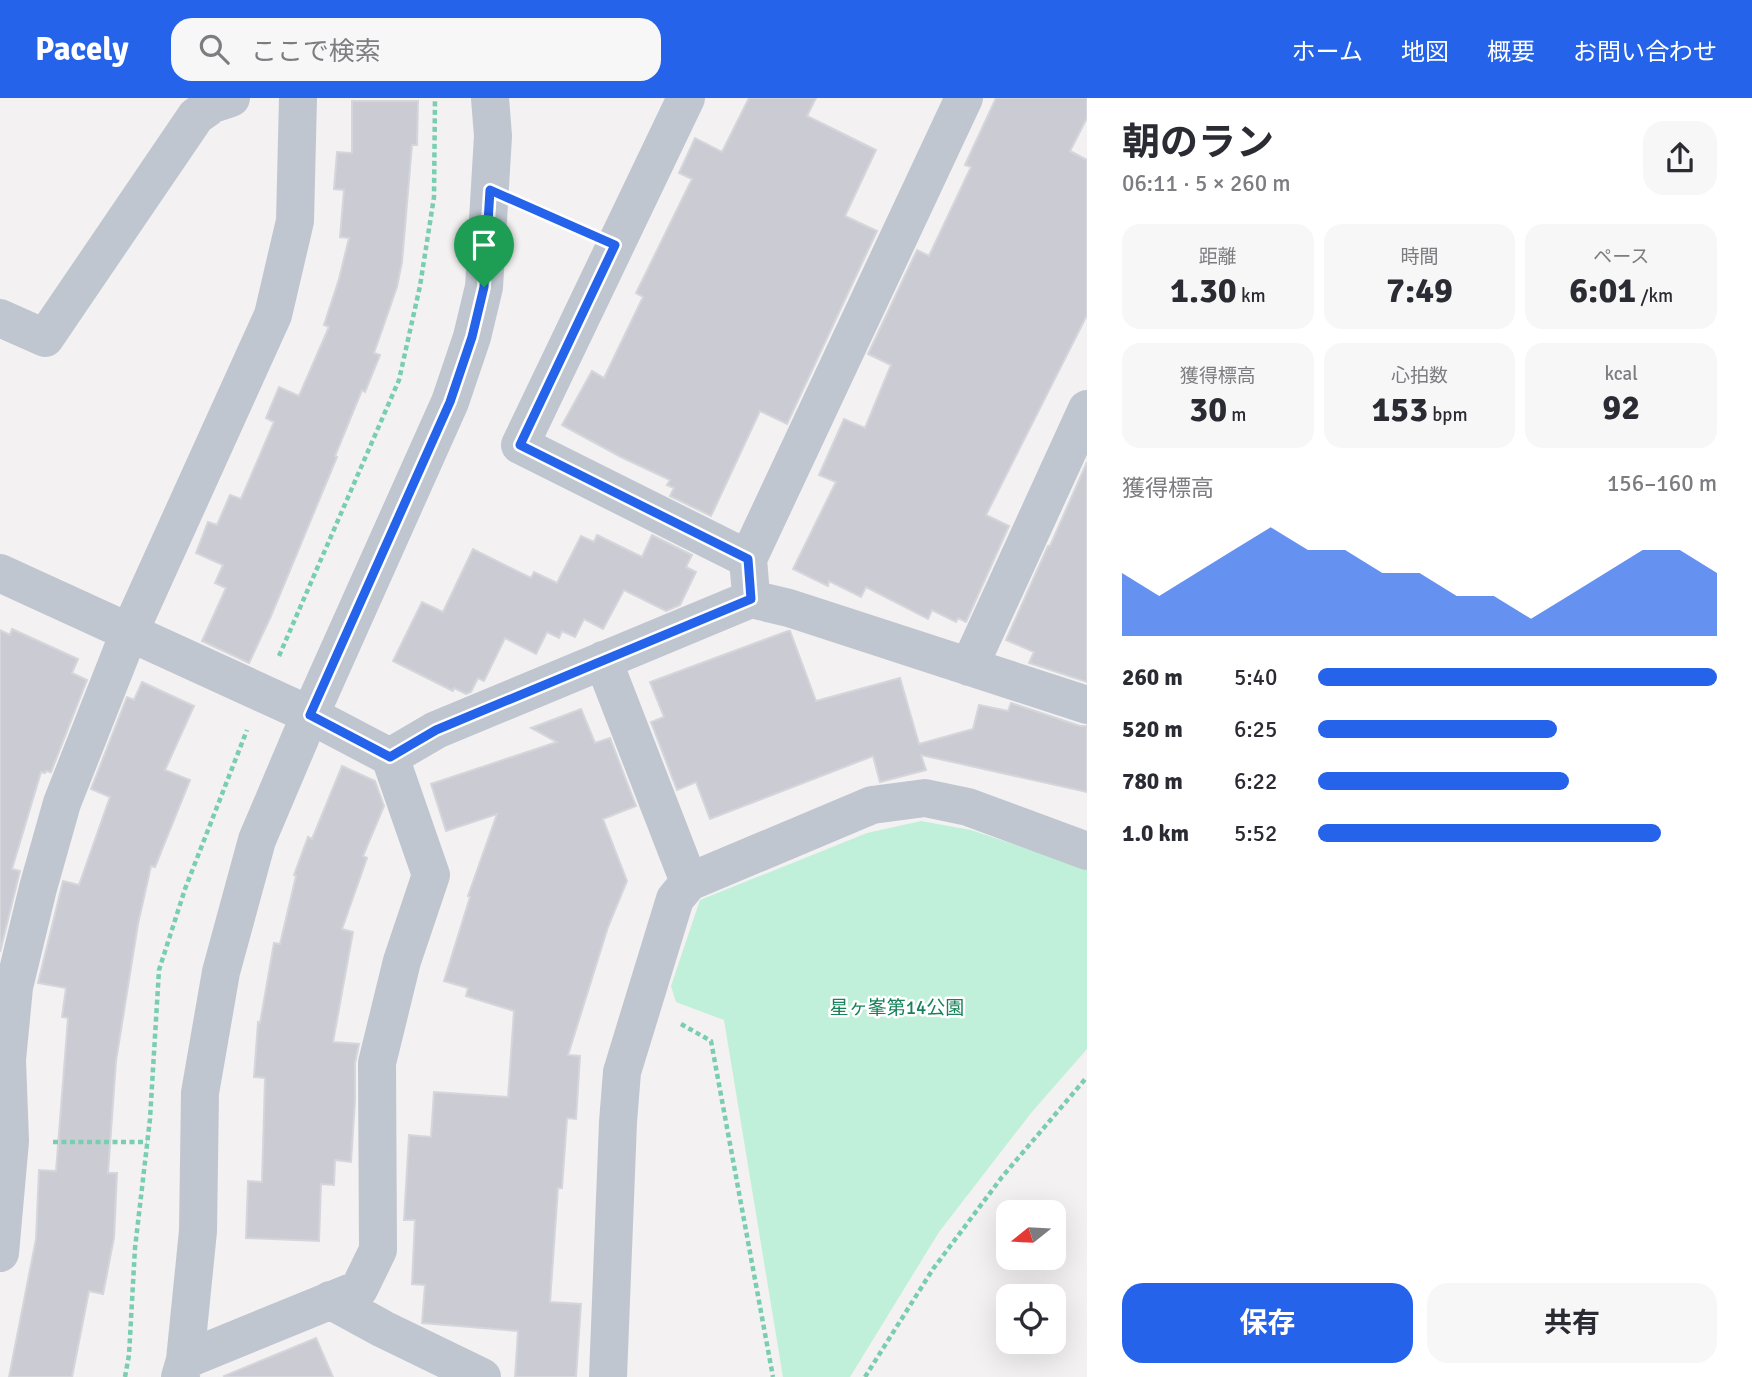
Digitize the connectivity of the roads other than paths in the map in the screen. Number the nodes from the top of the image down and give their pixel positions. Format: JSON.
{"nodes":[{"id":1,"x":231,"y":98,"type":"edge"},
{"id":2,"x":298,"y":98,"type":"edge"},
{"id":3,"x":490,"y":98,"type":"edge"},
{"id":4,"x":686,"y":98,"type":"edge"},
{"id":5,"x":964,"y":98,"type":"edge"},
{"id":6,"x":0,"y":318,"type":"edge"},
{"id":7,"x":1087,"y":410,"type":"edge"},
{"id":8,"x":748,"y":559,"type":"junction"},
{"id":9,"x":0,"y":573,"type":"edge"},
{"id":10,"x":751,"y":599,"type":"junction"},
{"id":11,"x":129,"y":633,"type":"junction"},
{"id":12,"x":603,"y":660,"type":"junction"},
{"id":13,"x":969,"y":667,"type":"junction"},
{"id":14,"x":1087,"y":705,"type":"edge"},
{"id":15,"x":310,"y":715,"type":"junction"},
{"id":16,"x":390,"y":757,"type":"junction"},
{"id":17,"x":1087,"y":850,"type":"edge"},
{"id":18,"x":689,"y":882,"type":"junction"},
{"id":19,"x":7,"y":985,"type":"edge"},
{"id":20,"x":0,"y":1253,"type":"edge"},
{"id":21,"x":330,"y":1300,"type":"junction"},
{"id":22,"x":183,"y":1368,"type":"edge"},
{"id":23,"x":482,"y":1377,"type":"edge"},
{"id":24,"x":608,"y":1377,"type":"edge"}],
"edges":[{"from":1,"to":6,"type":"street"},
{"from":2,"to":11,"type":"street"},
{"from":3,"to":15,"type":"street"},
{"from":4,"to":8,"type":"street"},
{"from":5,"to":8,"type":"street"},
{"from":7,"to":13,"type":"street"},
{"from":8,"to":10,"type":"street"},
{"from":9,"to":11,"type":"street"},
{"from":10,"to":12,"type":"street"},
{"from":10,"to":13,"type":"street"},
{"from":11,"to":15,"type":"street"},
{"from":11,"to":19,"type":"street"},
{"from":12,"to":16,"type":"street"},
{"from":12,"to":18,"type":"street"},
{"from":13,"to":14,"type":"street"},
{"from":15,"to":16,"type":"street"},
{"from":15,"to":22,"type":"street"},
{"from":16,"to":21,"type":"street"},
{"from":17,"to":18,"type":"street"},
{"from":18,"to":24,"type":"street"},
{"from":19,"to":20,"type":"street"},
{"from":21,"to":22,"type":"street"},
{"from":21,"to":23,"type":"street"}]}
